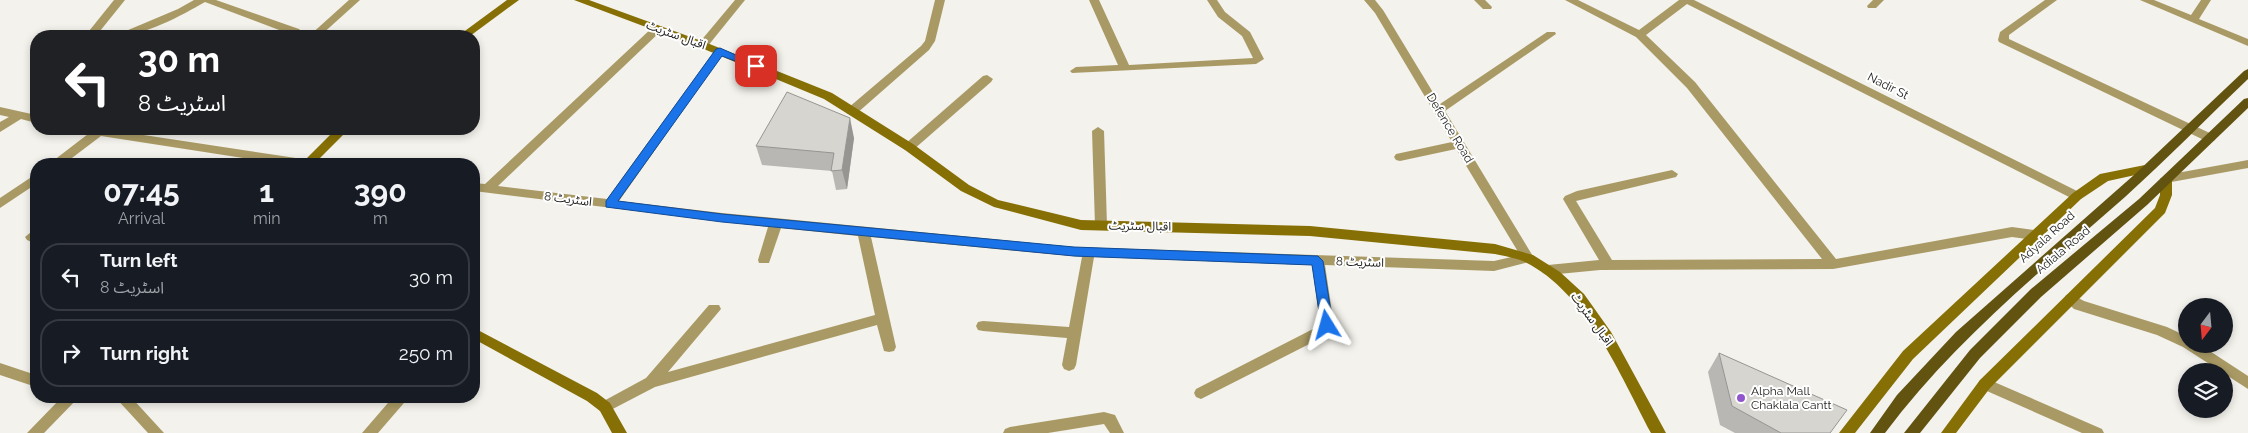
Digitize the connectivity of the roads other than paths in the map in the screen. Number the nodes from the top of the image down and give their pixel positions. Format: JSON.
{"nodes":[{"id":1,"x":120,"y":0,"type":"edge"},
{"id":2,"x":201,"y":0,"type":"edge"},
{"id":3,"x":208,"y":0,"type":"edge"},
{"id":4,"x":355,"y":0,"type":"edge"},
{"id":5,"x":514,"y":0,"type":"edge"},
{"id":6,"x":579,"y":0,"type":"edge"},
{"id":7,"x":740,"y":0,"type":"edge"},
{"id":8,"x":940,"y":0,"type":"edge"},
{"id":9,"x":1094,"y":0,"type":"edge"},
{"id":10,"x":1212,"y":0,"type":"edge"},
{"id":11,"x":1369,"y":0,"type":"edge"},
{"id":12,"x":1570,"y":0,"type":"edge"},
{"id":13,"x":1686,"y":0,"type":"edge"},
{"id":14,"x":2052,"y":0,"type":"edge"},
{"id":15,"x":2145,"y":0,"type":"edge"},
{"id":16,"x":2206,"y":0,"type":"edge"},
{"id":17,"x":2194,"y":19,"type":"junction"},
{"id":18,"x":658,"y":28,"type":"junction"},
{"id":19,"x":95,"y":30,"type":"edge"},
{"id":20,"x":134,"y":30,"type":"edge"},
{"id":21,"x":292,"y":30,"type":"edge"},
{"id":22,"x":321,"y":30,"type":"edge"},
{"id":23,"x":472,"y":30,"type":"edge"},
{"id":24,"x":1552,"y":34,"type":"dead end"},
{"id":25,"x":1640,"y":35,"type":"junction"},
{"id":26,"x":2248,"y":43,"type":"edge"},
{"id":27,"x":703,"y":45,"type":"junction"},
{"id":28,"x":720,"y":51,"type":"junction"},
{"id":29,"x":1125,"y":68,"type":"junction"},
{"id":30,"x":1076,"y":71,"type":"dead end"},
{"id":31,"x":2248,"y":73,"type":"edge"},
{"id":32,"x":987,"y":79,"type":"dead end"},
{"id":33,"x":2248,"y":102,"type":"edge"},
{"id":34,"x":1439,"y":110,"type":"junction"},
{"id":35,"x":0,"y":111,"type":"edge"},
{"id":36,"x":852,"y":111,"type":"junction"},
{"id":37,"x":19,"y":115,"type":"junction"},
{"id":38,"x":30,"y":118,"type":"edge"},
{"id":39,"x":0,"y":128,"type":"edge"},
{"id":40,"x":2188,"y":128,"type":"junction"},
{"id":41,"x":1098,"y":131,"type":"dead end"},
{"id":42,"x":95,"y":135,"type":"edge"},
{"id":43,"x":118,"y":135,"type":"edge"},
{"id":44,"x":337,"y":135,"type":"edge"},
{"id":45,"x":2210,"y":138,"type":"junction"},
{"id":46,"x":1460,"y":144,"type":"junction"},
{"id":47,"x":909,"y":148,"type":"junction"},
{"id":48,"x":1400,"y":157,"type":"dead end"},
{"id":49,"x":63,"y":158,"type":"edge"},
{"id":50,"x":268,"y":158,"type":"edge"},
{"id":51,"x":313,"y":158,"type":"edge"},
{"id":52,"x":2248,"y":164,"type":"edge"},
{"id":53,"x":2145,"y":169,"type":"junction"},
{"id":54,"x":1672,"y":174,"type":"dead end"},
{"id":55,"x":2166,"y":179,"type":"junction"},
{"id":56,"x":30,"y":182,"type":"edge"},
{"id":57,"x":480,"y":188,"type":"edge"},
{"id":58,"x":487,"y":189,"type":"junction"},
{"id":59,"x":2078,"y":196,"type":"junction"},
{"id":60,"x":0,"y":204,"type":"edge"},
{"id":61,"x":610,"y":204,"type":"junction"},
{"id":62,"x":776,"y":223,"type":"junction"},
{"id":63,"x":1101,"y":225,"type":"junction"},
{"id":64,"x":864,"y":232,"type":"junction"},
{"id":65,"x":2034,"y":235,"type":"junction"},
{"id":66,"x":1089,"y":252,"type":"junction"},
{"id":67,"x":1528,"y":258,"type":"junction"},
{"id":68,"x":764,"y":260,"type":"dead end"},
{"id":69,"x":1318,"y":261,"type":"junction"},
{"id":70,"x":1833,"y":264,"type":"junction"},
{"id":71,"x":1608,"y":265,"type":"junction"},
{"id":72,"x":1548,"y":270,"type":"junction"},
{"id":73,"x":2071,"y":299,"type":"junction"},
{"id":74,"x":714,"y":309,"type":"dead end"},
{"id":75,"x":881,"y":318,"type":"junction"},
{"id":76,"x":983,"y":326,"type":"dead end"},
{"id":77,"x":1075,"y":333,"type":"junction"},
{"id":78,"x":480,"y":336,"type":"edge"},
{"id":79,"x":2178,"y":338,"type":"edge"},
{"id":80,"x":889,"y":347,"type":"dead end"},
{"id":81,"x":2203,"y":353,"type":"edge"},
{"id":82,"x":1069,"y":365,"type":"dead end"},
{"id":83,"x":0,"y":369,"type":"edge"},
{"id":84,"x":30,"y":379,"type":"edge"},
{"id":85,"x":651,"y":382,"type":"junction"},
{"id":86,"x":2248,"y":383,"type":"edge"},
{"id":87,"x":1985,"y":384,"type":"junction"},
{"id":88,"x":1201,"y":393,"type":"dead end"},
{"id":89,"x":66,"y":403,"type":"edge"},
{"id":90,"x":128,"y":403,"type":"edge"},
{"id":91,"x":397,"y":403,"type":"edge"},
{"id":92,"x":604,"y":407,"type":"junction"},
{"id":93,"x":34,"y":433,"type":"edge"},
{"id":94,"x":157,"y":433,"type":"edge"},
{"id":95,"x":369,"y":433,"type":"edge"},
{"id":96,"x":620,"y":433,"type":"edge"},
{"id":97,"x":1010,"y":433,"type":"edge"},
{"id":98,"x":1117,"y":433,"type":"edge"},
{"id":99,"x":1659,"y":433,"type":"edge"},
{"id":100,"x":1846,"y":433,"type":"edge"},
{"id":101,"x":1877,"y":433,"type":"edge"},
{"id":102,"x":1911,"y":433,"type":"edge"},
{"id":103,"x":1948,"y":433,"type":"edge"},
{"id":104,"x":2097,"y":433,"type":"edge"}],
"edges":[{"from":1,"to":19,"type":"street"},
{"from":2,"to":20,"type":"street"},
{"from":3,"to":21,"type":"street"},
{"from":4,"to":22,"type":"street"},
{"from":5,"to":23,"type":"street"},
{"from":6,"to":18,"type":"street","name":"اقبال سٹریٹ"},
{"from":7,"to":27,"type":"street"},
{"from":8,"to":36,"type":"street"},
{"from":9,"to":29,"type":"street"},
{"from":10,"to":29,"type":"street"},
{"from":11,"to":34,"type":"street","name":"Defence Road"},
{"from":12,"to":25,"type":"street"},
{"from":13,"to":25,"type":"street"},
{"from":13,"to":59,"type":"street","name":"Nadir St"},
{"from":14,"to":40,"type":"street"},
{"from":15,"to":17,"type":"street"},
{"from":16,"to":17,"type":"street"},
{"from":17,"to":26,"type":"street"},
{"from":18,"to":27,"type":"street","name":"اقبال سٹریٹ"},
{"from":18,"to":58,"type":"street"},
{"from":24,"to":34,"type":"street"},
{"from":25,"to":70,"type":"street"},
{"from":27,"to":28,"type":"street","name":"اقبال سٹریٹ"},
{"from":28,"to":36,"type":"street","name":"اقبال سٹریٹ"},
{"from":28,"to":61,"type":"street"},
{"from":29,"to":30,"type":"street"},
{"from":31,"to":40,"type":"main road","name":"Adyala Road"},
{"from":32,"to":47,"type":"street"},
{"from":33,"to":45,"type":"main road","name":"Adiala Road"},
{"from":34,"to":46,"type":"street","name":"Defence Road"},
{"from":35,"to":37,"type":"street"},
{"from":36,"to":47,"type":"street","name":"اقبال سٹریٹ"},
{"from":37,"to":38,"type":"street"},
{"from":37,"to":39,"type":"street"},
{"from":40,"to":45,"type":"street"},
{"from":40,"to":53,"type":"main road","name":"Adyala Road"},
{"from":41,"to":63,"type":"street"},
{"from":42,"to":49,"type":"street"},
{"from":43,"to":50,"type":"street"},
{"from":44,"to":51,"type":"street"},
{"from":45,"to":55,"type":"main road","name":"Adiala Road"},
{"from":46,"to":48,"type":"street"},
{"from":46,"to":67,"type":"street","name":"Defence Road"},
{"from":47,"to":63,"type":"street","name":"اقبال سٹریٹ"},
{"from":52,"to":55,"type":"street"},
{"from":53,"to":59,"type":"street"},
{"from":53,"to":101,"type":"main road","name":"Adyala Road"},
{"from":54,"to":71,"type":"street"},
{"from":55,"to":73,"type":"street"},
{"from":55,"to":102,"type":"main road","name":"Adiala Road"},
{"from":56,"to":60,"type":"street"},
{"from":57,"to":58,"type":"street","name":"اسٹریٹ 8"},
{"from":58,"to":61,"type":"street","name":"اسٹریٹ 8"},
{"from":59,"to":65,"type":"street"},
{"from":61,"to":62,"type":"street","name":"اسٹریٹ 8"},
{"from":62,"to":64,"type":"street","name":"اسٹریٹ 8"},
{"from":62,"to":68,"type":"street"},
{"from":63,"to":67,"type":"street","name":"اقبال سٹریٹ"},
{"from":64,"to":66,"type":"street","name":"اسٹریٹ 8"},
{"from":64,"to":75,"type":"street"},
{"from":65,"to":70,"type":"street"},
{"from":65,"to":100,"type":"street"},
{"from":66,"to":69,"type":"street","name":"اسٹریٹ 8"},
{"from":66,"to":77,"type":"street"},
{"from":67,"to":69,"type":"street","name":"اسٹریٹ 8"},
{"from":67,"to":72,"type":"street","name":"اقبال سٹریٹ"},
{"from":69,"to":88,"type":"street"},
{"from":70,"to":71,"type":"street"},
{"from":71,"to":72,"type":"street"},
{"from":72,"to":99,"type":"street","name":"اقبال سٹریٹ"},
{"from":73,"to":79,"type":"street"},
{"from":73,"to":87,"type":"street"},
{"from":74,"to":85,"type":"street"},
{"from":75,"to":80,"type":"street"},
{"from":75,"to":85,"type":"street"},
{"from":76,"to":77,"type":"street"},
{"from":77,"to":82,"type":"street"},
{"from":78,"to":92,"type":"street"},
{"from":81,"to":86,"type":"street"},
{"from":83,"to":84,"type":"street"},
{"from":85,"to":92,"type":"street"},
{"from":87,"to":103,"type":"street"},
{"from":87,"to":104,"type":"street"},
{"from":89,"to":93,"type":"street"},
{"from":90,"to":94,"type":"street"},
{"from":91,"to":95,"type":"street"},
{"from":92,"to":96,"type":"street"},
{"from":97,"to":98,"type":"street"}]}
